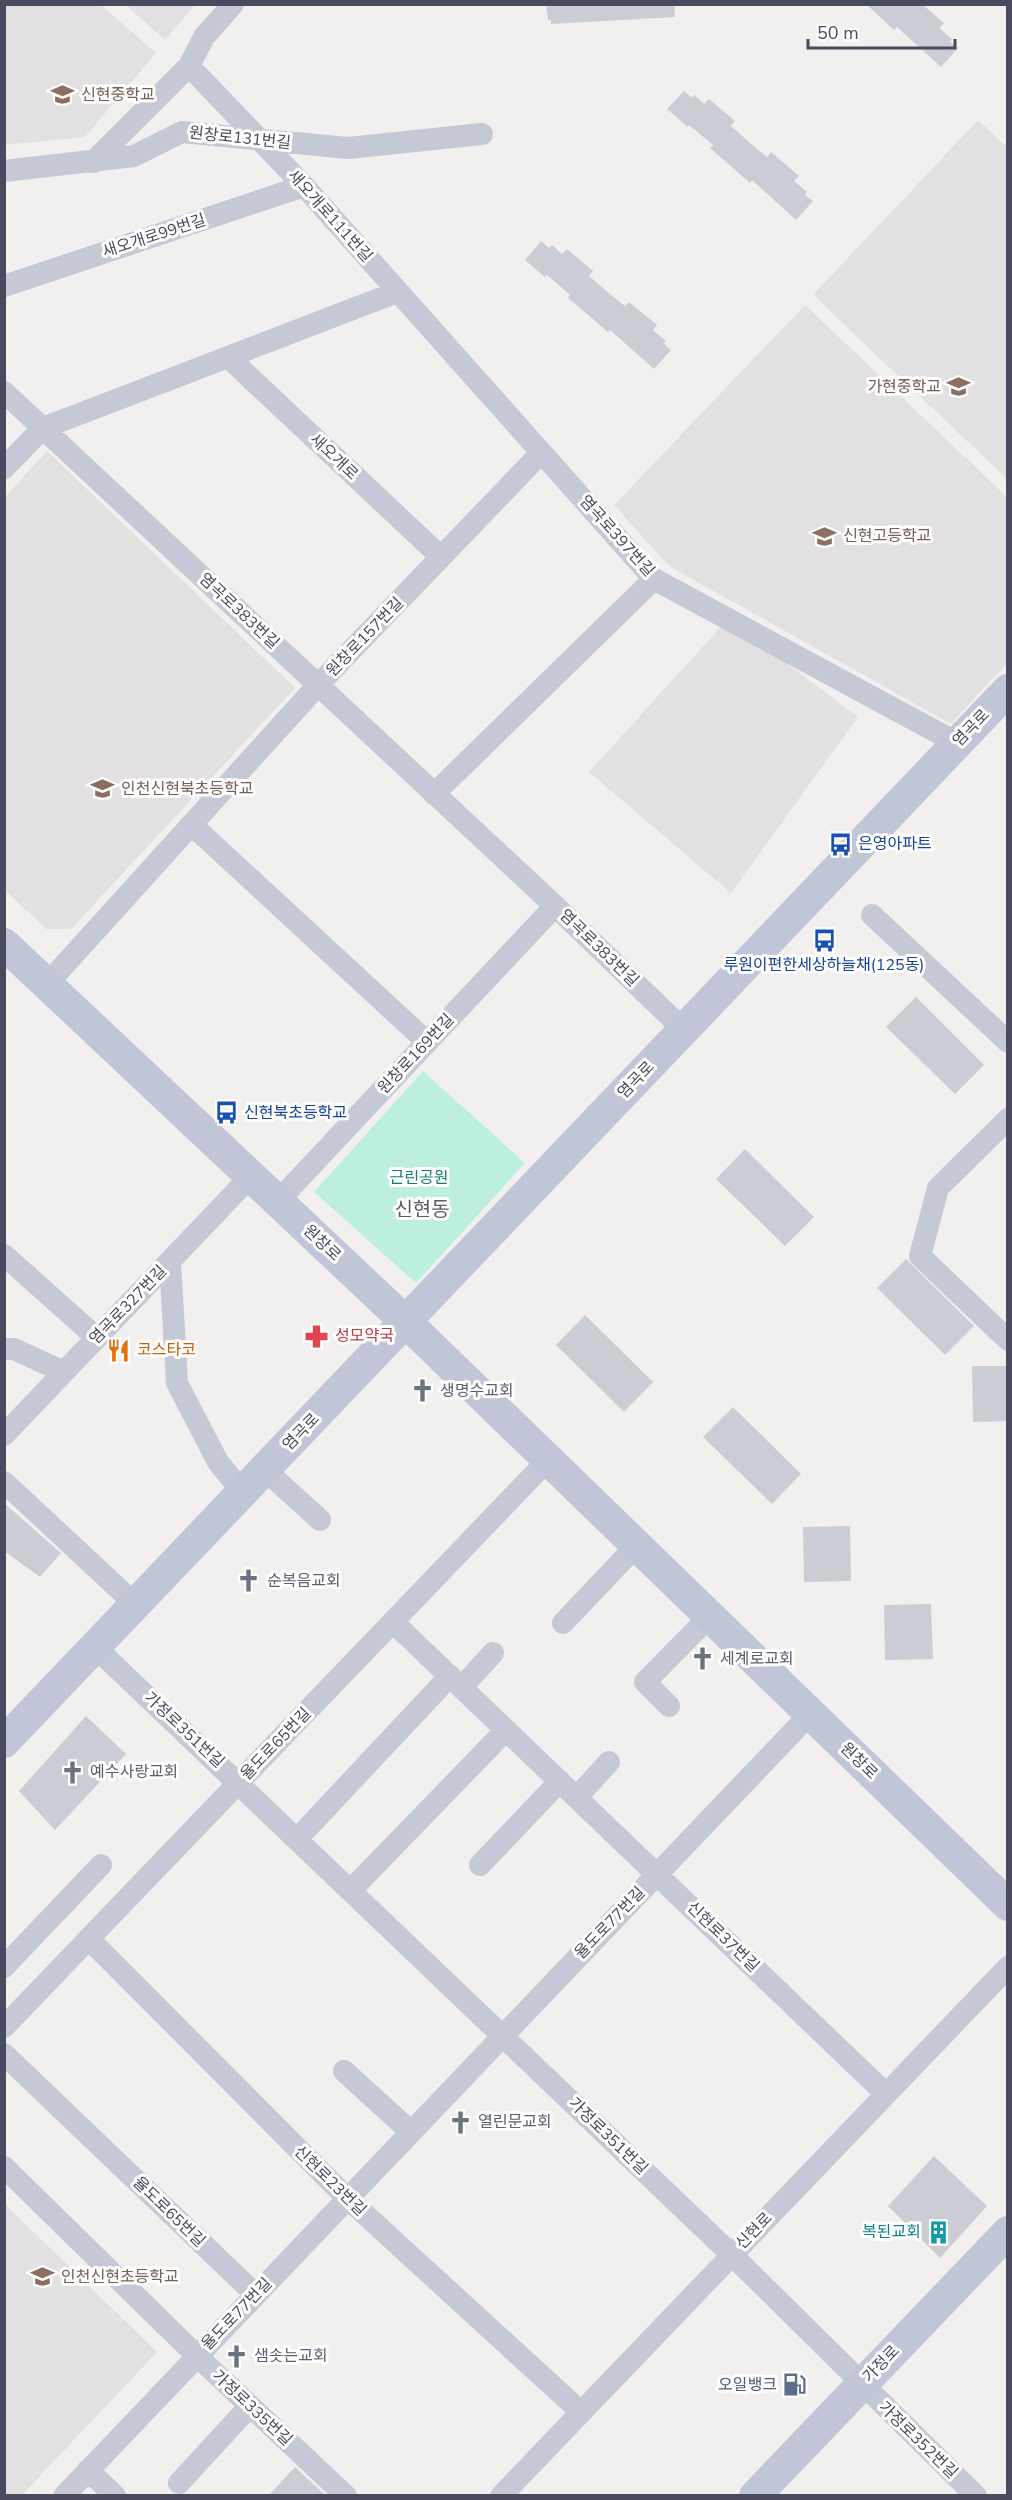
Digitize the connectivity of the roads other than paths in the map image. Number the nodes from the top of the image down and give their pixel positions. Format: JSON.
{"nodes":[{"id":1,"x":233,"y":4,"type":"edge"},
{"id":2,"x":189,"y":66,"type":"junction"},
{"id":3,"x":482,"y":134,"type":"dead end"},
{"id":4,"x":261,"y":140,"type":"junction"},
{"id":5,"x":93,"y":162,"type":"junction"},
{"id":6,"x":4,"y":171,"type":"edge"},
{"id":7,"x":304,"y":186,"type":"junction"},
{"id":8,"x":4,"y":286,"type":"edge"},
{"id":9,"x":397,"y":292,"type":"junction"},
{"id":10,"x":228,"y":357,"type":"junction"},
{"id":11,"x":4,"y":392,"type":"edge"},
{"id":12,"x":43,"y":428,"type":"junction"},
{"id":13,"x":541,"y":453,"type":"junction"},
{"id":14,"x":4,"y":468,"type":"edge"},
{"id":15,"x":441,"y":558,"type":"junction"},
{"id":16,"x":654,"y":579,"type":"junction"},
{"id":17,"x":318,"y":685,"type":"junction"},
{"id":18,"x":1008,"y":690,"type":"edge"},
{"id":19,"x":957,"y":743,"type":"junction"},
{"id":20,"x":434,"y":794,"type":"junction"},
{"id":21,"x":192,"y":825,"type":"junction"},
{"id":22,"x":555,"y":906,"type":"junction"},
{"id":23,"x":872,"y":915,"type":"dead end"},
{"id":24,"x":4,"y":944,"type":"edge"},
{"id":25,"x":47,"y":984,"type":"junction"},
{"id":26,"x":684,"y":1030,"type":"junction"},
{"id":27,"x":427,"y":1042,"type":"junction"},
{"id":28,"x":1008,"y":1042,"type":"edge"},
{"id":29,"x":1008,"y":1119,"type":"edge"},
{"id":30,"x":251,"y":1176,"type":"junction"},
{"id":31,"x":278,"y":1201,"type":"junction"},
{"id":32,"x":4,"y":1255,"type":"edge"},
{"id":33,"x":170,"y":1261,"type":"junction"},
{"id":34,"x":406,"y":1322,"type":"junction"},
{"id":35,"x":97,"y":1338,"type":"junction"},
{"id":36,"x":1008,"y":1340,"type":"edge"},
{"id":37,"x":4,"y":1349,"type":"edge"},
{"id":38,"x":64,"y":1372,"type":"junction"},
{"id":39,"x":4,"y":1435,"type":"edge"},
{"id":40,"x":548,"y":1460,"type":"junction"},
{"id":41,"x":265,"y":1470,"type":"junction"},
{"id":42,"x":4,"y":1482,"type":"edge"},
{"id":43,"x":243,"y":1493,"type":"junction"},
{"id":44,"x":320,"y":1520,"type":"dead end"},
{"id":45,"x":637,"y":1545,"type":"junction"},
{"id":46,"x":136,"y":1605,"type":"junction"},
{"id":47,"x":710,"y":1616,"type":"junction"},
{"id":48,"x":393,"y":1622,"type":"junction"},
{"id":49,"x":563,"y":1623,"type":"dead end"},
{"id":50,"x":95,"y":1647,"type":"junction"},
{"id":51,"x":493,"y":1653,"type":"dead end"},
{"id":52,"x":456,"y":1682,"type":"junction"},
{"id":53,"x":669,"y":1706,"type":"dead end"},
{"id":54,"x":810,"y":1714,"type":"junction"},
{"id":55,"x":506,"y":1730,"type":"junction"},
{"id":56,"x":4,"y":1742,"type":"edge"},
{"id":57,"x":609,"y":1762,"type":"dead end"},
{"id":58,"x":560,"y":1780,"type":"junction"},
{"id":59,"x":239,"y":1782,"type":"junction"},
{"id":60,"x":577,"y":1797,"type":"junction"},
{"id":61,"x":298,"y":1838,"type":"junction"},
{"id":62,"x":101,"y":1865,"type":"dead end"},
{"id":63,"x":480,"y":1865,"type":"dead end"},
{"id":64,"x":657,"y":1874,"type":"junction"},
{"id":65,"x":351,"y":1890,"type":"junction"},
{"id":66,"x":1008,"y":1905,"type":"edge"},
{"id":67,"x":89,"y":1939,"type":"junction"},
{"id":68,"x":4,"y":1966,"type":"edge"},
{"id":69,"x":1008,"y":1967,"type":"edge"},
{"id":70,"x":4,"y":2027,"type":"edge"},
{"id":71,"x":503,"y":2036,"type":"junction"},
{"id":72,"x":4,"y":2054,"type":"edge"},
{"id":73,"x":344,"y":2072,"type":"dead end"},
{"id":74,"x":886,"y":2094,"type":"junction"},
{"id":75,"x":411,"y":2132,"type":"junction"},
{"id":76,"x":4,"y":2168,"type":"edge"},
{"id":77,"x":347,"y":2198,"type":"junction"},
{"id":78,"x":1008,"y":2232,"type":"edge"},
{"id":79,"x":732,"y":2255,"type":"junction"},
{"id":80,"x":255,"y":2294,"type":"junction"},
{"id":81,"x":197,"y":2356,"type":"junction"},
{"id":82,"x":861,"y":2385,"type":"junction"},
{"id":83,"x":250,"y":2406,"type":"junction"},
{"id":84,"x":581,"y":2412,"type":"junction"},
{"id":85,"x":88,"y":2470,"type":"junction"},
{"id":86,"x":179,"y":2483,"type":"dead end"},
{"id":87,"x":64,"y":2496,"type":"edge"},
{"id":88,"x":115,"y":2496,"type":"edge"},
{"id":89,"x":346,"y":2496,"type":"edge"},
{"id":90,"x":501,"y":2496,"type":"edge"},
{"id":91,"x":755,"y":2496,"type":"edge"},
{"id":92,"x":976,"y":2496,"type":"edge"}],
"edges":[{"from":1,"to":2,"type":"street"},
{"from":2,"to":4,"type":"street","name":"새오개로111번길"},
{"from":2,"to":5,"type":"street"},
{"from":3,"to":4,"type":"street","name":"원창로131번길"},
{"from":4,"to":5,"type":"street","name":"원창로131번길"},
{"from":4,"to":7,"type":"street","name":"새오개로111번길"},
{"from":5,"to":6,"type":"street","name":"원창로131번길"},
{"from":7,"to":8,"type":"street","name":"새오개로99번길"},
{"from":7,"to":9,"type":"street","name":"새오개로111번길"},
{"from":9,"to":10,"type":"street"},
{"from":9,"to":13,"type":"street","name":"염곡로397번길"},
{"from":10,"to":12,"type":"street"},
{"from":10,"to":15,"type":"street","name":"새오개로"},
{"from":11,"to":12,"type":"street"},
{"from":12,"to":14,"type":"street"},
{"from":12,"to":17,"type":"street","name":"염곡로383번길"},
{"from":13,"to":15,"type":"street","name":"원창로157번길"},
{"from":13,"to":16,"type":"street","name":"염곡로397번길"},
{"from":15,"to":17,"type":"street","name":"원창로157번길"},
{"from":16,"to":19,"type":"street","name":"염곡로397번길"},
{"from":16,"to":20,"type":"street"},
{"from":17,"to":20,"type":"street","name":"염곡로383번길"},
{"from":17,"to":21,"type":"street","name":"원창로157번길"},
{"from":18,"to":19,"type":"street","name":"염곡로"},
{"from":19,"to":26,"type":"street","name":"염곡로"},
{"from":20,"to":22,"type":"street","name":"염곡로383번길"},
{"from":21,"to":25,"type":"street","name":"원창로157번길"},
{"from":21,"to":27,"type":"street"},
{"from":22,"to":26,"type":"street","name":"염곡로383번길"},
{"from":22,"to":27,"type":"street","name":"원창로169번길"},
{"from":23,"to":28,"type":"street"},
{"from":24,"to":25,"type":"street","name":"원창로"},
{"from":25,"to":30,"type":"street","name":"원창로"},
{"from":26,"to":34,"type":"street","name":"염곡로"},
{"from":27,"to":31,"type":"street","name":"원창로169번길"},
{"from":29,"to":36,"type":"street"},
{"from":30,"to":31,"type":"street","name":"원창로"},
{"from":30,"to":33,"type":"street","name":"염곡로327번길"},
{"from":31,"to":34,"type":"street","name":"원창로"},
{"from":32,"to":35,"type":"street"},
{"from":33,"to":35,"type":"street","name":"염곡로327번길"},
{"from":33,"to":43,"type":"street"},
{"from":34,"to":40,"type":"street","name":"원창로"},
{"from":34,"to":41,"type":"street","name":"염곡로"},
{"from":35,"to":38,"type":"street","name":"염곡로327번길"},
{"from":37,"to":38,"type":"street"},
{"from":38,"to":39,"type":"street","name":"염곡로327번길"},
{"from":40,"to":45,"type":"street","name":"원창로"},
{"from":40,"to":48,"type":"street","name":"율도로65번길"},
{"from":41,"to":43,"type":"street","name":"염곡로"},
{"from":41,"to":44,"type":"street"},
{"from":42,"to":46,"type":"street"},
{"from":43,"to":46,"type":"street","name":"염곡로"},
{"from":45,"to":47,"type":"street","name":"원창로"},
{"from":45,"to":49,"type":"street"},
{"from":46,"to":50,"type":"street","name":"염곡로"},
{"from":47,"to":53,"type":"street"},
{"from":47,"to":54,"type":"street","name":"원창로"},
{"from":48,"to":52,"type":"street","name":"신현로37번길"},
{"from":48,"to":59,"type":"street","name":"율도로65번길"},
{"from":50,"to":56,"type":"street","name":"염곡로"},
{"from":50,"to":59,"type":"street","name":"가정로351번길"},
{"from":51,"to":52,"type":"street"},
{"from":52,"to":55,"type":"street","name":"신현로37번길"},
{"from":52,"to":61,"type":"street"},
{"from":54,"to":64,"type":"street","name":"율도로77번길"},
{"from":54,"to":66,"type":"street","name":"원창로"},
{"from":55,"to":58,"type":"street","name":"신현로37번길"},
{"from":55,"to":65,"type":"street"},
{"from":57,"to":60,"type":"street"},
{"from":58,"to":60,"type":"street","name":"신현로37번길"},
{"from":58,"to":63,"type":"street"},
{"from":59,"to":61,"type":"street","name":"가정로351번길"},
{"from":59,"to":67,"type":"street","name":"율도로65번길"},
{"from":60,"to":64,"type":"street","name":"신현로37번길"},
{"from":61,"to":65,"type":"street","name":"가정로351번길"},
{"from":62,"to":68,"type":"street"},
{"from":64,"to":71,"type":"street","name":"율도로77번길"},
{"from":64,"to":74,"type":"street","name":"신현로37번길"},
{"from":65,"to":71,"type":"street","name":"가정로351번길"},
{"from":67,"to":70,"type":"street","name":"율도로65번길"},
{"from":67,"to":77,"type":"street","name":"신현로23번길"},
{"from":69,"to":74,"type":"street","name":"신현로"},
{"from":71,"to":75,"type":"street","name":"율도로77번길"},
{"from":71,"to":79,"type":"street","name":"가정로351번길"},
{"from":72,"to":80,"type":"street","name":"율도로65번길"},
{"from":73,"to":75,"type":"street"},
{"from":74,"to":79,"type":"street","name":"신현로"},
{"from":75,"to":77,"type":"street","name":"율도로77번길"},
{"from":76,"to":81,"type":"street","name":"가정로335번길"},
{"from":77,"to":80,"type":"street","name":"율도로77번길"},
{"from":77,"to":84,"type":"street","name":"신현로23번길"},
{"from":78,"to":82,"type":"street","name":"가정로"},
{"from":79,"to":82,"type":"street","name":"가정로351번길"},
{"from":79,"to":84,"type":"street","name":"신현로"},
{"from":80,"to":81,"type":"street","name":"율도로77번길"},
{"from":81,"to":83,"type":"street","name":"가정로335번길"},
{"from":81,"to":85,"type":"street","name":"율도로77번길"},
{"from":82,"to":91,"type":"street","name":"가정로"},
{"from":82,"to":92,"type":"street","name":"가정로352번길"},
{"from":83,"to":86,"type":"street"},
{"from":83,"to":89,"type":"street","name":"가정로335번길"},
{"from":84,"to":90,"type":"street","name":"신현로"},
{"from":85,"to":87,"type":"street","name":"율도로77번길"},
{"from":85,"to":88,"type":"street"}]}
